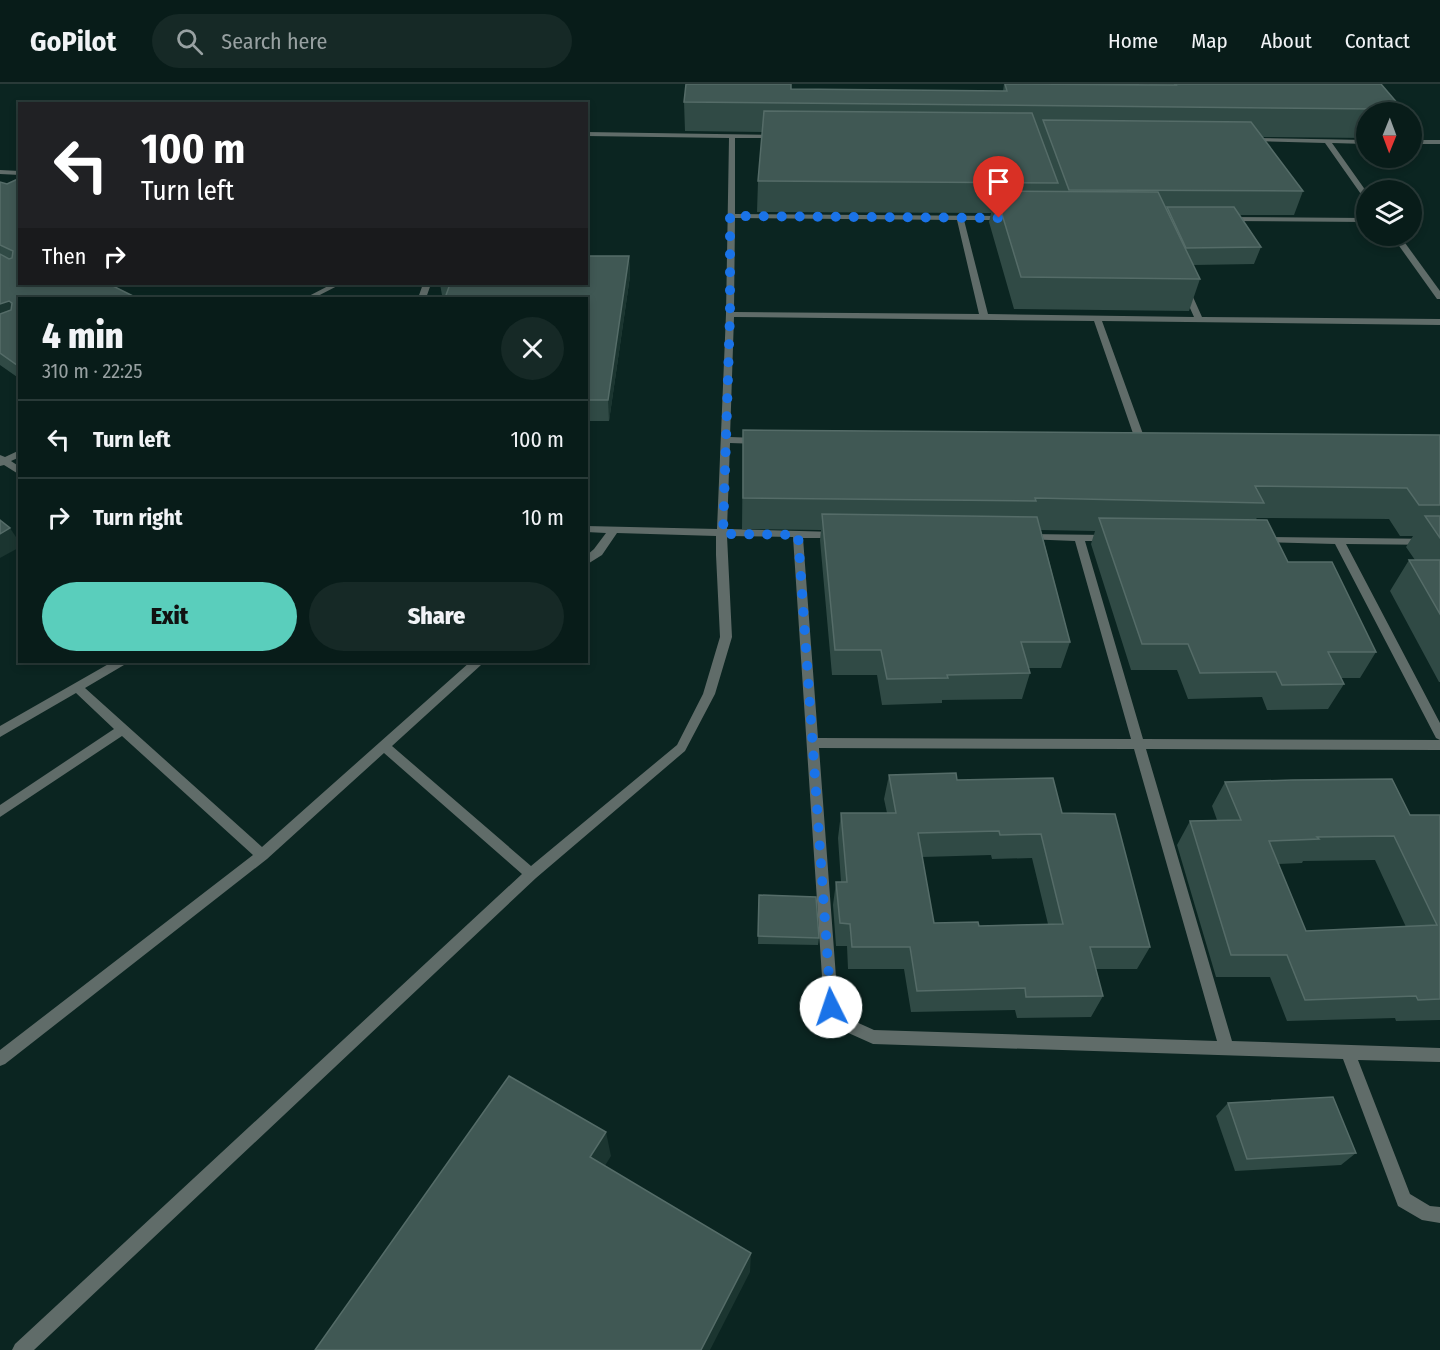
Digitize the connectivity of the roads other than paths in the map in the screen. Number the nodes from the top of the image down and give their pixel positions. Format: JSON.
{"nodes":[{"id":1,"x":588,"y":134,"type":"edge"},
{"id":2,"x":732,"y":135,"type":"junction"},
{"id":3,"x":780,"y":136,"type":"edge"},
{"id":4,"x":1244,"y":140,"type":"edge"},
{"id":5,"x":1328,"y":141,"type":"junction"},
{"id":6,"x":1356,"y":142,"type":"edge"},
{"id":7,"x":1422,"y":142,"type":"edge"},
{"id":8,"x":1440,"y":142,"type":"edge"},
{"id":9,"x":0,"y":172,"type":"edge"},
{"id":10,"x":18,"y":173,"type":"edge"},
{"id":11,"x":1356,"y":181,"type":"edge"},
{"id":12,"x":730,"y":216,"type":"junction"},
{"id":13,"x":960,"y":218,"type":"junction"},
{"id":14,"x":1015,"y":218,"type":"edge"},
{"id":15,"x":1212,"y":219,"type":"edge"},
{"id":16,"x":1356,"y":220,"type":"edge"},
{"id":17,"x":1403,"y":246,"type":"edge"},
{"id":18,"x":1181,"y":279,"type":"edge"},
{"id":19,"x":336,"y":285,"type":"edge"},
{"id":20,"x":311,"y":297,"type":"edge"},
{"id":21,"x":1440,"y":297,"type":"edge"},
{"id":22,"x":730,"y":314,"type":"junction"},
{"id":23,"x":984,"y":317,"type":"junction"},
{"id":24,"x":1096,"y":318,"type":"junction"},
{"id":25,"x":1199,"y":319,"type":"junction"},
{"id":26,"x":1440,"y":322,"type":"edge"},
{"id":27,"x":725,"y":440,"type":"junction"},
{"id":28,"x":773,"y":441,"type":"edge"},
{"id":29,"x":1130,"y":445,"type":"edge"},
{"id":30,"x":1142,"y":445,"type":"junction"},
{"id":31,"x":1154,"y":445,"type":"edge"},
{"id":32,"x":18,"y":454,"type":"edge"},
{"id":33,"x":2,"y":460,"type":"edge"},
{"id":34,"x":18,"y":471,"type":"edge"},
{"id":35,"x":588,"y":529,"type":"edge"},
{"id":36,"x":614,"y":530,"type":"junction"},
{"id":37,"x":723,"y":534,"type":"junction"},
{"id":38,"x":798,"y":535,"type":"junction"},
{"id":39,"x":845,"y":535,"type":"edge"},
{"id":40,"x":1020,"y":537,"type":"edge"},
{"id":41,"x":1079,"y":538,"type":"junction"},
{"id":42,"x":1114,"y":538,"type":"edge"},
{"id":43,"x":1256,"y":540,"type":"edge"},
{"id":44,"x":1339,"y":541,"type":"junction"},
{"id":45,"x":1440,"y":542,"type":"edge"},
{"id":46,"x":598,"y":552,"type":"junction"},
{"id":47,"x":588,"y":555,"type":"edge"},
{"id":48,"x":588,"y":560,"type":"edge"},
{"id":49,"x":118,"y":663,"type":"edge"},
{"id":50,"x":476,"y":663,"type":"edge"},
{"id":51,"x":76,"y":687,"type":"junction"},
{"id":52,"x":123,"y":729,"type":"junction"},
{"id":53,"x":0,"y":732,"type":"edge"},
{"id":54,"x":1440,"y":735,"type":"edge"},
{"id":55,"x":813,"y":742,"type":"junction"},
{"id":56,"x":1138,"y":744,"type":"junction"},
{"id":57,"x":1440,"y":745,"type":"edge"},
{"id":58,"x":384,"y":746,"type":"junction"},
{"id":59,"x":0,"y":812,"type":"edge"},
{"id":60,"x":262,"y":855,"type":"junction"},
{"id":61,"x":531,"y":874,"type":"junction"},
{"id":62,"x":1227,"y":1049,"type":"junction"},
{"id":63,"x":1348,"y":1053,"type":"junction"},
{"id":64,"x":1440,"y":1055,"type":"edge"},
{"id":65,"x":0,"y":1059,"type":"edge"},
{"id":66,"x":1440,"y":1215,"type":"edge"},
{"id":67,"x":21,"y":1350,"type":"edge"}],
"edges":[{"from":1,"to":2,"type":"street"},
{"from":2,"to":3,"type":"street"},
{"from":2,"to":12,"type":"street"},
{"from":4,"to":5,"type":"street"},
{"from":5,"to":6,"type":"street"},
{"from":5,"to":11,"type":"street"},
{"from":7,"to":8,"type":"street"},
{"from":9,"to":10,"type":"street"},
{"from":12,"to":13,"type":"street"},
{"from":12,"to":22,"type":"street"},
{"from":13,"to":14,"type":"street"},
{"from":13,"to":23,"type":"street"},
{"from":15,"to":16,"type":"street"},
{"from":17,"to":21,"type":"street"},
{"from":18,"to":25,"type":"street"},
{"from":19,"to":20,"type":"street"},
{"from":22,"to":23,"type":"street"},
{"from":22,"to":27,"type":"street"},
{"from":23,"to":24,"type":"street"},
{"from":24,"to":25,"type":"street"},
{"from":24,"to":30,"type":"street"},
{"from":25,"to":26,"type":"street"},
{"from":27,"to":28,"type":"street"},
{"from":27,"to":37,"type":"street"},
{"from":29,"to":30,"type":"street"},
{"from":30,"to":31,"type":"street"},
{"from":32,"to":33,"type":"street"},
{"from":33,"to":34,"type":"street"},
{"from":35,"to":36,"type":"street"},
{"from":36,"to":37,"type":"street"},
{"from":36,"to":46,"type":"street"},
{"from":37,"to":38,"type":"street"},
{"from":37,"to":61,"type":"street"},
{"from":38,"to":39,"type":"street"},
{"from":38,"to":55,"type":"street"},
{"from":40,"to":41,"type":"street"},
{"from":41,"to":42,"type":"street"},
{"from":41,"to":56,"type":"street"},
{"from":43,"to":44,"type":"street"},
{"from":44,"to":45,"type":"street"},
{"from":44,"to":54,"type":"street"},
{"from":46,"to":47,"type":"street"},
{"from":46,"to":48,"type":"street"},
{"from":49,"to":51,"type":"street"},
{"from":50,"to":58,"type":"street"},
{"from":51,"to":52,"type":"street"},
{"from":51,"to":53,"type":"street"},
{"from":52,"to":59,"type":"street"},
{"from":52,"to":60,"type":"street"},
{"from":55,"to":56,"type":"street"},
{"from":55,"to":62,"type":"street"},
{"from":56,"to":57,"type":"street"},
{"from":56,"to":62,"type":"street"},
{"from":58,"to":60,"type":"street"},
{"from":58,"to":61,"type":"street"},
{"from":60,"to":65,"type":"street"},
{"from":61,"to":67,"type":"street"},
{"from":62,"to":63,"type":"street"},
{"from":63,"to":64,"type":"street"},
{"from":63,"to":66,"type":"street"}]}
